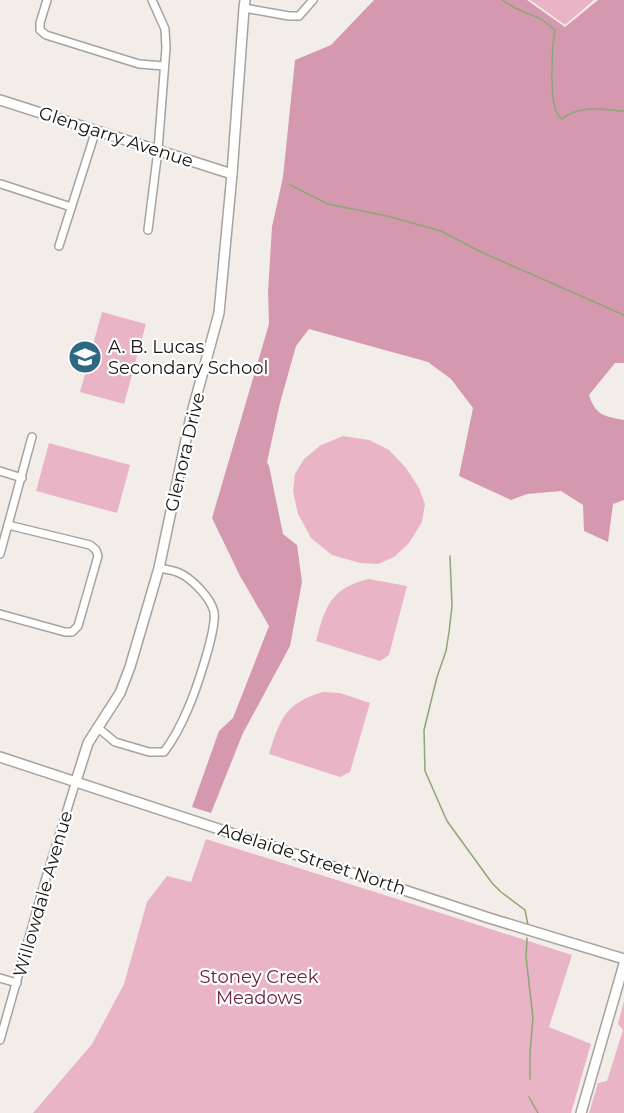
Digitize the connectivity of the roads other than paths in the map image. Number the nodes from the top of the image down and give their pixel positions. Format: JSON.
{"nodes":[{"id":1,"x":47,"y":0,"type":"edge"},
{"id":2,"x":152,"y":0,"type":"edge"},
{"id":3,"x":313,"y":0,"type":"edge"},
{"id":4,"x":244,"y":4,"type":"edge"},
{"id":5,"x":164,"y":66,"type":"junction"},
{"id":6,"x":0,"y":100,"type":"edge"},
{"id":7,"x":96,"y":130,"type":"junction"},
{"id":8,"x":158,"y":150,"type":"junction"},
{"id":9,"x":232,"y":174,"type":"junction"},
{"id":10,"x":0,"y":184,"type":"edge"},
{"id":11,"x":71,"y":207,"type":"junction"},
{"id":12,"x":148,"y":230,"type":"dead end"},
{"id":13,"x":60,"y":246,"type":"dead end"},
{"id":14,"x":32,"y":437,"type":"dead end"},
{"id":15,"x":0,"y":471,"type":"edge"},
{"id":16,"x":22,"y":478,"type":"junction"},
{"id":17,"x":8,"y":525,"type":"junction"},
{"id":18,"x":0,"y":554,"type":"edge"},
{"id":19,"x":159,"y":568,"type":"junction"},
{"id":20,"x":0,"y":614,"type":"edge"},
{"id":21,"x":98,"y":727,"type":"junction"},
{"id":22,"x":0,"y":757,"type":"edge"},
{"id":23,"x":76,"y":782,"type":"junction"},
{"id":24,"x":624,"y":959,"type":"edge"},
{"id":25,"x":624,"y":964,"type":"edge"},
{"id":26,"x":0,"y":978,"type":"edge"},
{"id":27,"x":17,"y":983,"type":"junction"},
{"id":28,"x":0,"y":1040,"type":"edge"},
{"id":29,"x":581,"y":1113,"type":"edge"}],
"edges":[{"from":1,"to":5,"type":"street"},
{"from":2,"to":5,"type":"street"},
{"from":3,"to":4,"type":"street"},
{"from":4,"to":9,"type":"street","name":"Glenora Drive"},
{"from":5,"to":8,"type":"street"},
{"from":6,"to":7,"type":"street","name":"Glengarry Avenue"},
{"from":7,"to":8,"type":"street","name":"Glengarry Avenue"},
{"from":7,"to":11,"type":"street"},
{"from":8,"to":9,"type":"street","name":"Glengarry Avenue"},
{"from":8,"to":12,"type":"street"},
{"from":9,"to":19,"type":"street","name":"Glenora Drive"},
{"from":10,"to":11,"type":"street"},
{"from":11,"to":13,"type":"street"},
{"from":14,"to":16,"type":"street"},
{"from":15,"to":16,"type":"street"},
{"from":16,"to":17,"type":"street"},
{"from":17,"to":18,"type":"street"},
{"from":17,"to":20,"type":"street"},
{"from":19,"to":21,"type":"street","name":"Glenora Drive"},
{"from":19,"to":21,"type":"street"},
{"from":21,"to":23,"type":"street","name":"Glenora Drive"},
{"from":22,"to":23,"type":"street","name":"Adelaide Street North"},
{"from":23,"to":24,"type":"street","name":"Adelaide Street North"},
{"from":23,"to":27,"type":"street","name":"Willowdale Avenue"},
{"from":25,"to":29,"type":"street"},
{"from":26,"to":27,"type":"street"},
{"from":27,"to":28,"type":"street","name":"Willowdale Avenue"}]}
